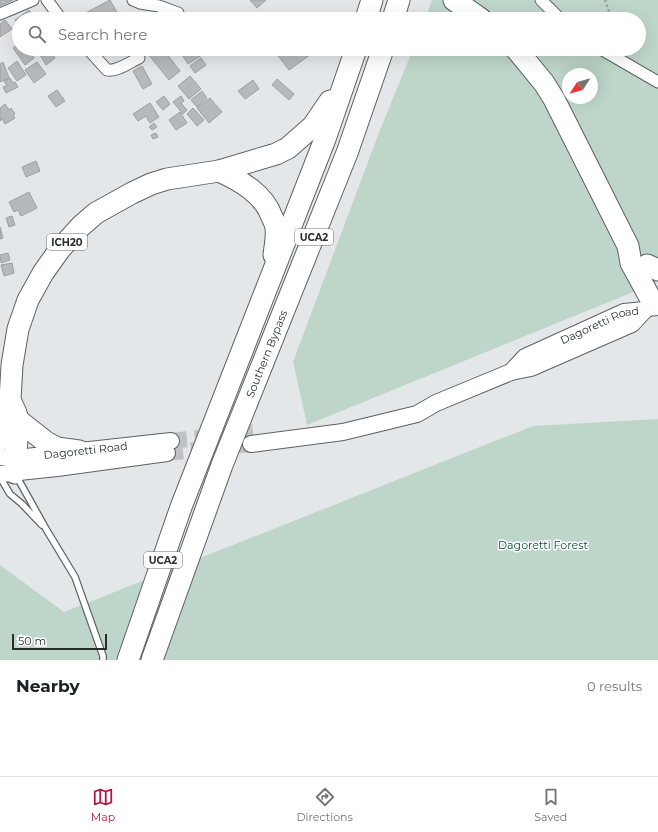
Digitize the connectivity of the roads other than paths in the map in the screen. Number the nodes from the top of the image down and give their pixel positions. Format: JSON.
{"nodes":[{"id":1,"x":33,"y":0,"type":"edge"},
{"id":2,"x":47,"y":0,"type":"edge"},
{"id":3,"x":133,"y":0,"type":"edge"},
{"id":4,"x":399,"y":0,"type":"edge"},
{"id":5,"x":454,"y":0,"type":"edge"},
{"id":6,"x":541,"y":0,"type":"edge"},
{"id":7,"x":56,"y":12,"type":"edge"},
{"id":8,"x":178,"y":12,"type":"dead end"},
{"id":9,"x":395,"y":12,"type":"edge"},
{"id":10,"x":471,"y":12,"type":"edge"},
{"id":11,"x":553,"y":12,"type":"edge"},
{"id":12,"x":0,"y":14,"type":"edge"},
{"id":13,"x":94,"y":56,"type":"edge"},
{"id":14,"x":351,"y":56,"type":"edge"},
{"id":15,"x":352,"y":56,"type":"edge"},
{"id":16,"x":381,"y":56,"type":"edge"},
{"id":17,"x":391,"y":56,"type":"edge"},
{"id":18,"x":522,"y":56,"type":"edge"},
{"id":19,"x":613,"y":56,"type":"edge"},
{"id":20,"x":139,"y":58,"type":"dead end"},
{"id":21,"x":658,"y":82,"type":"edge"},
{"id":22,"x":370,"y":87,"type":"junction"},
{"id":23,"x":219,"y":171,"type":"junction"},
{"id":24,"x":628,"y":246,"type":"junction"},
{"id":25,"x":653,"y":268,"type":"edge"},
{"id":26,"x":272,"y":273,"type":"junction"},
{"id":27,"x":658,"y":284,"type":"edge"},
{"id":28,"x":652,"y":306,"type":"edge"},
{"id":29,"x":10,"y":400,"type":"junction"},
{"id":30,"x":18,"y":420,"type":"junction"},
{"id":31,"x":252,"y":438,"type":"tunnel mouth"},
{"id":32,"x":0,"y":440,"type":"edge"},
{"id":33,"x":79,"y":451,"type":"junction"},
{"id":34,"x":6,"y":468,"type":"edge"},
{"id":35,"x":46,"y":529,"type":"junction"},
{"id":36,"x":103,"y":660,"type":"edge"},
{"id":37,"x":128,"y":660,"type":"edge"},
{"id":38,"x":152,"y":660,"type":"edge"}],
"edges":[{"from":1,"to":12,"type":"street"},
{"from":2,"to":7,"type":"street"},
{"from":3,"to":8,"type":"street"},
{"from":4,"to":9,"type":"highway"},
{"from":5,"to":10,"type":"highway"},
{"from":6,"to":11,"type":"street"},
{"from":13,"to":20,"type":"street"},
{"from":14,"to":23,"type":"highway"},
{"from":15,"to":26,"type":"highway","name":"Southern Bypass","number":"UCA2"},
{"from":16,"to":22,"type":"highway","name":"Southern Bypass","number":"UCA2"},
{"from":17,"to":22,"type":"highway"},
{"from":18,"to":24,"type":"highway"},
{"from":19,"to":21,"type":"street"},
{"from":22,"to":38,"type":"highway","name":"Southern Bypass","number":"UCA2"},
{"from":23,"to":26,"type":"highway"},
{"from":23,"to":29,"type":"highway","number":"ICH20"},
{"from":24,"to":25,"type":"highway"},
{"from":24,"to":28,"type":"highway"},
{"from":25,"to":27,"type":"highway"},
{"from":26,"to":37,"type":"highway","name":"Southern Bypass","number":"UCA2"},
{"from":28,"to":31,"type":"main road","name":"Dagoretti Road"},
{"from":29,"to":30,"type":"highway","number":"ICH20"},
{"from":29,"to":32,"type":"highway"},
{"from":30,"to":33,"type":"highway"},
{"from":30,"to":34,"type":"highway","number":"ICH20"},
{"from":33,"to":34,"type":"main road","name":"Dagoretti Road"},
{"from":33,"to":34,"type":"main road","name":"Dagoretti Road"},
{"from":34,"to":35,"type":"lane"},
{"from":34,"to":35,"type":"lane"},
{"from":35,"to":36,"type":"lane"}]}
